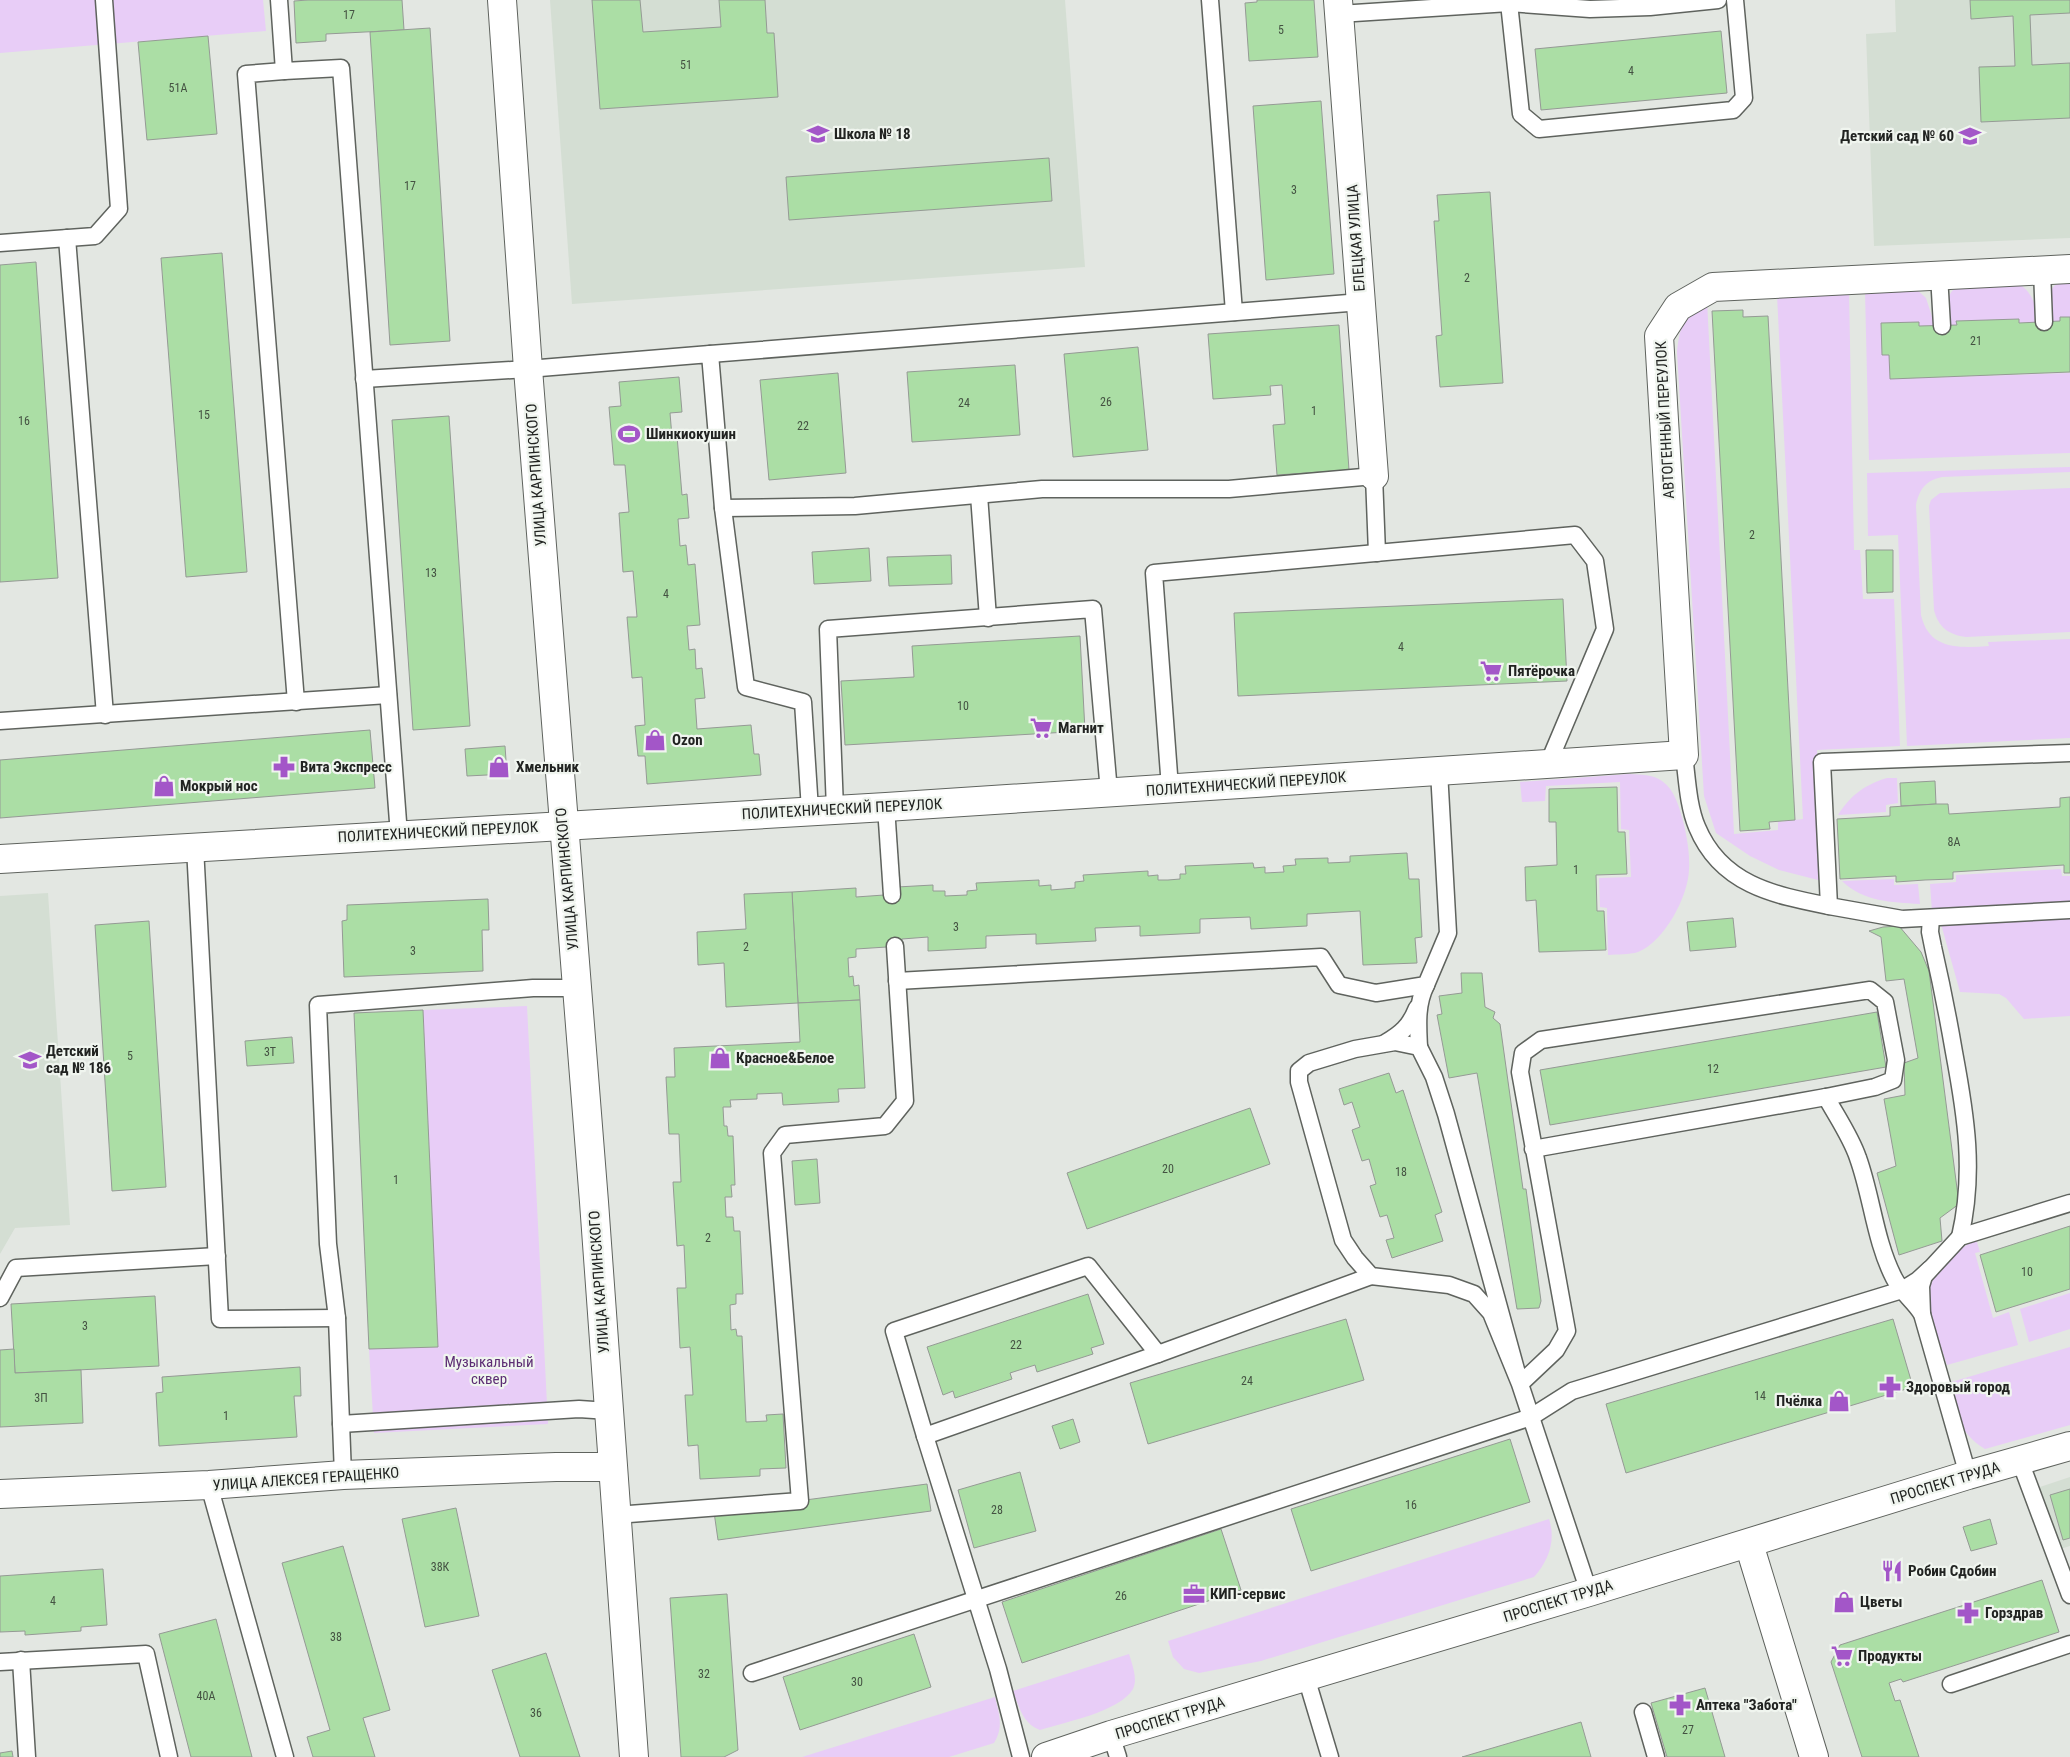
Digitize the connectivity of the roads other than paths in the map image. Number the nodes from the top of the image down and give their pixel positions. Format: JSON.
{"nodes":[{"id":1,"x":104,"y":0,"type":"edge"},
{"id":2,"x":279,"y":0,"type":"edge"},
{"id":3,"x":502,"y":0,"type":"edge"},
{"id":4,"x":1210,"y":0,"type":"edge"},
{"id":5,"x":1718,"y":0,"type":"edge"},
{"id":6,"x":1735,"y":0,"type":"edge"},
{"id":7,"x":1509,"y":3,"type":"junction"},
{"id":8,"x":1338,"y":7,"type":"edge"},
{"id":9,"x":284,"y":71,"type":"junction"},
{"id":10,"x":67,"y":238,"type":"junction"},
{"id":11,"x":0,"y":243,"type":"edge"},
{"id":12,"x":2070,"y":269,"type":"edge"},
{"id":13,"x":2042,"y":270,"type":"junction"},
{"id":14,"x":1939,"y":275,"type":"junction"},
{"id":15,"x":1361,"y":302,"type":"junction"},
{"id":16,"x":1234,"y":312,"type":"junction"},
{"id":17,"x":2044,"y":322,"type":"dead end"},
{"id":18,"x":1942,"y":326,"type":"dead end"},
{"id":19,"x":710,"y":354,"type":"junction"},
{"id":20,"x":528,"y":369,"type":"junction"},
{"id":21,"x":364,"y":379,"type":"junction"},
{"id":22,"x":1374,"y":476,"type":"junction"},
{"id":23,"x":978,"y":495,"type":"junction"},
{"id":24,"x":723,"y":508,"type":"junction"},
{"id":25,"x":1377,"y":552,"type":"junction"},
{"id":26,"x":988,"y":618,"type":"junction"},
{"id":27,"x":388,"y":695,"type":"junction"},
{"id":28,"x":296,"y":702,"type":"junction"},
{"id":29,"x":106,"y":715,"type":"junction"},
{"id":30,"x":0,"y":721,"type":"edge"},
{"id":31,"x":2070,"y":753,"type":"edge"},
{"id":32,"x":1684,"y":755,"type":"junction"},
{"id":33,"x":1548,"y":764,"type":"junction"},
{"id":34,"x":1439,"y":772,"type":"junction"},
{"id":35,"x":1170,"y":788,"type":"junction"},
{"id":36,"x":1109,"y":792,"type":"junction"},
{"id":37,"x":886,"y":806,"type":"junction"},
{"id":38,"x":823,"y":810,"type":"junction"},
{"id":39,"x":563,"y":825,"type":"junction"},
{"id":40,"x":399,"y":835,"type":"junction"},
{"id":41,"x":195,"y":847,"type":"junction"},
{"id":42,"x":0,"y":859,"type":"edge"},
{"id":43,"x":892,"y":895,"type":"dead end"},
{"id":44,"x":1829,"y":906,"type":"junction"},
{"id":45,"x":2070,"y":910,"type":"edge"},
{"id":46,"x":1931,"y":918,"type":"junction"},
{"id":47,"x":1902,"y":919,"type":"junction"},
{"id":48,"x":895,"y":946,"type":"dead end"},
{"id":49,"x":1936,"y":961,"type":"junction"},
{"id":50,"x":897,"y":981,"type":"junction"},
{"id":51,"x":576,"y":988,"type":"junction"},
{"id":52,"x":1423,"y":991,"type":"junction"},
{"id":53,"x":1385,"y":1044,"type":"junction"},
{"id":54,"x":1420,"y":1047,"type":"junction"},
{"id":55,"x":1826,"y":1098,"type":"junction"},
{"id":56,"x":1533,"y":1148,"type":"junction"},
{"id":57,"x":2070,"y":1203,"type":"edge"},
{"id":58,"x":1960,"y":1237,"type":"junction"},
{"id":59,"x":217,"y":1256,"type":"junction"},
{"id":60,"x":1930,"y":1269,"type":"junction"},
{"id":61,"x":1371,"y":1276,"type":"junction"},
{"id":62,"x":1902,"y":1290,"type":"junction"},
{"id":63,"x":0,"y":1298,"type":"edge"},
{"id":64,"x":1922,"y":1314,"type":"junction"},
{"id":65,"x":337,"y":1318,"type":"junction"},
{"id":66,"x":1158,"y":1354,"type":"junction"},
{"id":67,"x":1520,"y":1384,"type":"junction"},
{"id":68,"x":609,"y":1411,"type":"junction"},
{"id":69,"x":1531,"y":1417,"type":"junction"},
{"id":70,"x":341,"y":1424,"type":"junction"},
{"id":71,"x":925,"y":1436,"type":"junction"},
{"id":72,"x":2070,"y":1446,"type":"edge"},
{"id":73,"x":2020,"y":1461,"type":"junction"},
{"id":74,"x":612,"y":1467,"type":"junction"},
{"id":75,"x":343,"y":1475,"type":"junction"},
{"id":76,"x":1968,"y":1475,"type":"junction"},
{"id":77,"x":209,"y":1485,"type":"junction"},
{"id":78,"x":0,"y":1494,"type":"edge"},
{"id":79,"x":616,"y":1515,"type":"junction"},
{"id":80,"x":1749,"y":1544,"type":"junction"},
{"id":81,"x":1589,"y":1592,"type":"junction"},
{"id":82,"x":2070,"y":1596,"type":"edge"},
{"id":83,"x":976,"y":1599,"type":"junction"},
{"id":84,"x":2070,"y":1644,"type":"edge"},
{"id":85,"x":21,"y":1660,"type":"junction"},
{"id":86,"x":0,"y":1662,"type":"edge"},
{"id":87,"x":752,"y":1674,"type":"dead end"},
{"id":88,"x":1306,"y":1677,"type":"junction"},
{"id":89,"x":1951,"y":1684,"type":"dead end"},
{"id":90,"x":1643,"y":1712,"type":"dead end"},
{"id":91,"x":1115,"y":1746,"type":"edge"},
{"id":92,"x":27,"y":1757,"type":"edge"},
{"id":93,"x":169,"y":1757,"type":"edge"},
{"id":94,"x":285,"y":1757,"type":"edge"},
{"id":95,"x":634,"y":1757,"type":"edge"},
{"id":96,"x":1022,"y":1757,"type":"edge"},
{"id":97,"x":1046,"y":1757,"type":"edge"},
{"id":98,"x":1330,"y":1757,"type":"edge"},
{"id":99,"x":1656,"y":1757,"type":"edge"},
{"id":100,"x":1814,"y":1757,"type":"edge"}],
"edges":[{"from":1,"to":10,"type":"lane"},
{"from":2,"to":9,"type":"lane"},
{"from":3,"to":20,"type":"street","name":"УЛИЦА КАРПИНСКОГО"},
{"from":4,"to":16,"type":"lane"},
{"from":5,"to":7,"type":"lane"},
{"from":6,"to":7,"type":"lane"},
{"from":7,"to":8,"type":"lane"},
{"from":8,"to":15,"type":"street","name":"ЕЛЕЦКАЯ УЛИЦА"},
{"from":9,"to":21,"type":"lane"},
{"from":9,"to":28,"type":"lane"},
{"from":10,"to":11,"type":"lane"},
{"from":10,"to":29,"type":"lane"},
{"from":12,"to":13,"type":"street","name":"АВТОГЕННЫЙ ПЕРЕУЛОК"},
{"from":13,"to":14,"type":"street","name":"АВТОГЕННЫЙ ПЕРЕУЛОК"},
{"from":13,"to":17,"type":"lane"},
{"from":14,"to":18,"type":"lane"},
{"from":14,"to":32,"type":"street","name":"АВТОГЕННЫЙ ПЕРЕУЛОК"},
{"from":15,"to":16,"type":"lane"},
{"from":15,"to":22,"type":"street","name":"ЕЛЕЦКАЯ УЛИЦА"},
{"from":16,"to":19,"type":"lane"},
{"from":19,"to":20,"type":"lane"},
{"from":19,"to":24,"type":"lane"},
{"from":20,"to":21,"type":"lane"},
{"from":20,"to":39,"type":"street","name":"УЛИЦА КАРПИНСКОГО"},
{"from":21,"to":27,"type":"lane"},
{"from":22,"to":23,"type":"lane"},
{"from":22,"to":25,"type":"lane"},
{"from":23,"to":24,"type":"lane"},
{"from":23,"to":26,"type":"lane"},
{"from":24,"to":38,"type":"lane"},
{"from":25,"to":33,"type":"lane"},
{"from":25,"to":35,"type":"lane"},
{"from":26,"to":36,"type":"lane"},
{"from":26,"to":38,"type":"lane"},
{"from":27,"to":28,"type":"lane"},
{"from":27,"to":40,"type":"lane"},
{"from":28,"to":29,"type":"lane"},
{"from":29,"to":30,"type":"lane"},
{"from":31,"to":44,"type":"lane"},
{"from":32,"to":33,"type":"street","name":"ПОЛИТЕХНИЧЕСКИЙ ПЕРЕУЛОК"},
{"from":32,"to":44,"type":"lane"},
{"from":33,"to":34,"type":"street","name":"ПОЛИТЕХНИЧЕСКИЙ ПЕРЕУЛОК"},
{"from":34,"to":35,"type":"street","name":"ПОЛИТЕХНИЧЕСКИЙ ПЕРЕУЛОК"},
{"from":34,"to":52,"type":"lane"},
{"from":35,"to":36,"type":"street","name":"ПОЛИТЕХНИЧЕСКИЙ ПЕРЕУЛОК"},
{"from":36,"to":37,"type":"street","name":"ПОЛИТЕХНИЧЕСКИЙ ПЕРЕУЛОК"},
{"from":37,"to":38,"type":"street","name":"ПОЛИТЕХНИЧЕСКИЙ ПЕРЕУЛОК"},
{"from":37,"to":43,"type":"lane"},
{"from":38,"to":39,"type":"street","name":"ПОЛИТЕХНИЧЕСКИЙ ПЕРЕУЛОК"},
{"from":39,"to":40,"type":"street","name":"ПОЛИТЕХНИЧЕСКИЙ ПЕРЕУЛОК"},
{"from":39,"to":51,"type":"street","name":"УЛИЦА КАРПИНСКОГО"},
{"from":40,"to":41,"type":"street","name":"ПОЛИТЕХНИЧЕСКИЙ ПЕРЕУЛОК"},
{"from":41,"to":42,"type":"street","name":"ПОЛИТЕХНИЧЕСКИЙ ПЕРЕУЛОК"},
{"from":41,"to":59,"type":"lane"},
{"from":44,"to":47,"type":"lane"},
{"from":45,"to":46,"type":"lane"},
{"from":46,"to":47,"type":"lane"},
{"from":46,"to":49,"type":"lane"},
{"from":47,"to":49,"type":"lane"},
{"from":48,"to":50,"type":"lane"},
{"from":49,"to":58,"type":"lane"},
{"from":50,"to":52,"type":"lane"},
{"from":50,"to":79,"type":"lane"},
{"from":51,"to":65,"type":"lane"},
{"from":51,"to":68,"type":"street","name":"УЛИЦА КАРПИНСКОГО"},
{"from":52,"to":53,"type":"lane"},
{"from":52,"to":54,"type":"lane"},
{"from":53,"to":54,"type":"lane"},
{"from":53,"to":61,"type":"lane"},
{"from":54,"to":67,"type":"lane"},
{"from":55,"to":56,"type":"lane"},
{"from":55,"to":56,"type":"lane"},
{"from":55,"to":62,"type":"lane"},
{"from":56,"to":67,"type":"lane"},
{"from":57,"to":58,"type":"lane"},
{"from":58,"to":60,"type":"lane"},
{"from":59,"to":63,"type":"lane"},
{"from":59,"to":65,"type":"lane"},
{"from":60,"to":62,"type":"lane"},
{"from":60,"to":64,"type":"lane"},
{"from":61,"to":66,"type":"lane"},
{"from":61,"to":67,"type":"lane"},
{"from":62,"to":64,"type":"lane"},
{"from":62,"to":69,"type":"lane"},
{"from":64,"to":76,"type":"lane"},
{"from":65,"to":70,"type":"lane"},
{"from":66,"to":71,"type":"lane"},
{"from":66,"to":71,"type":"lane"},
{"from":67,"to":69,"type":"lane"},
{"from":68,"to":70,"type":"lane"},
{"from":68,"to":74,"type":"street","name":"УЛИЦА КАРПИНСКОГО"},
{"from":69,"to":81,"type":"lane"},
{"from":69,"to":83,"type":"lane"},
{"from":70,"to":75,"type":"lane"},
{"from":71,"to":83,"type":"lane"},
{"from":72,"to":73,"type":"street","name":"ПРОСПЕКТ ТРУДА"},
{"from":73,"to":76,"type":"street","name":"ПРОСПЕКТ ТРУДА"},
{"from":73,"to":82,"type":"lane"},
{"from":74,"to":75,"type":"street","name":"УЛИЦА АЛЕКСЕЯ ГЕРАЩЕНКО"},
{"from":74,"to":79,"type":"street","name":"УЛИЦА КАРПИНСКОГО"},
{"from":75,"to":77,"type":"street","name":"УЛИЦА АЛЕКСЕЯ ГЕРАЩЕНКО"},
{"from":76,"to":80,"type":"street","name":"ПРОСПЕКТ ТРУДА"},
{"from":77,"to":78,"type":"street","name":"УЛИЦА АЛЕКСЕЯ ГЕРАЩЕНКО"},
{"from":77,"to":94,"type":"lane"},
{"from":79,"to":95,"type":"street","name":"УЛИЦА КАРПИНСКОГО"},
{"from":80,"to":81,"type":"street","name":"ПРОСПЕКТ ТРУДА"},
{"from":80,"to":100,"type":"street"},
{"from":81,"to":88,"type":"street","name":"ПРОСПЕКТ ТРУДА"},
{"from":83,"to":87,"type":"lane"},
{"from":83,"to":96,"type":"lane"},
{"from":84,"to":89,"type":"lane"},
{"from":85,"to":86,"type":"lane"},
{"from":85,"to":92,"type":"lane"},
{"from":85,"to":93,"type":"lane"},
{"from":88,"to":91,"type":"street","name":"ПРОСПЕКТ ТРУДА"},
{"from":88,"to":98,"type":"lane"},
{"from":90,"to":99,"type":"lane"},
{"from":91,"to":97,"type":"street","name":"ПРОСПЕКТ ТРУДА"}]}
